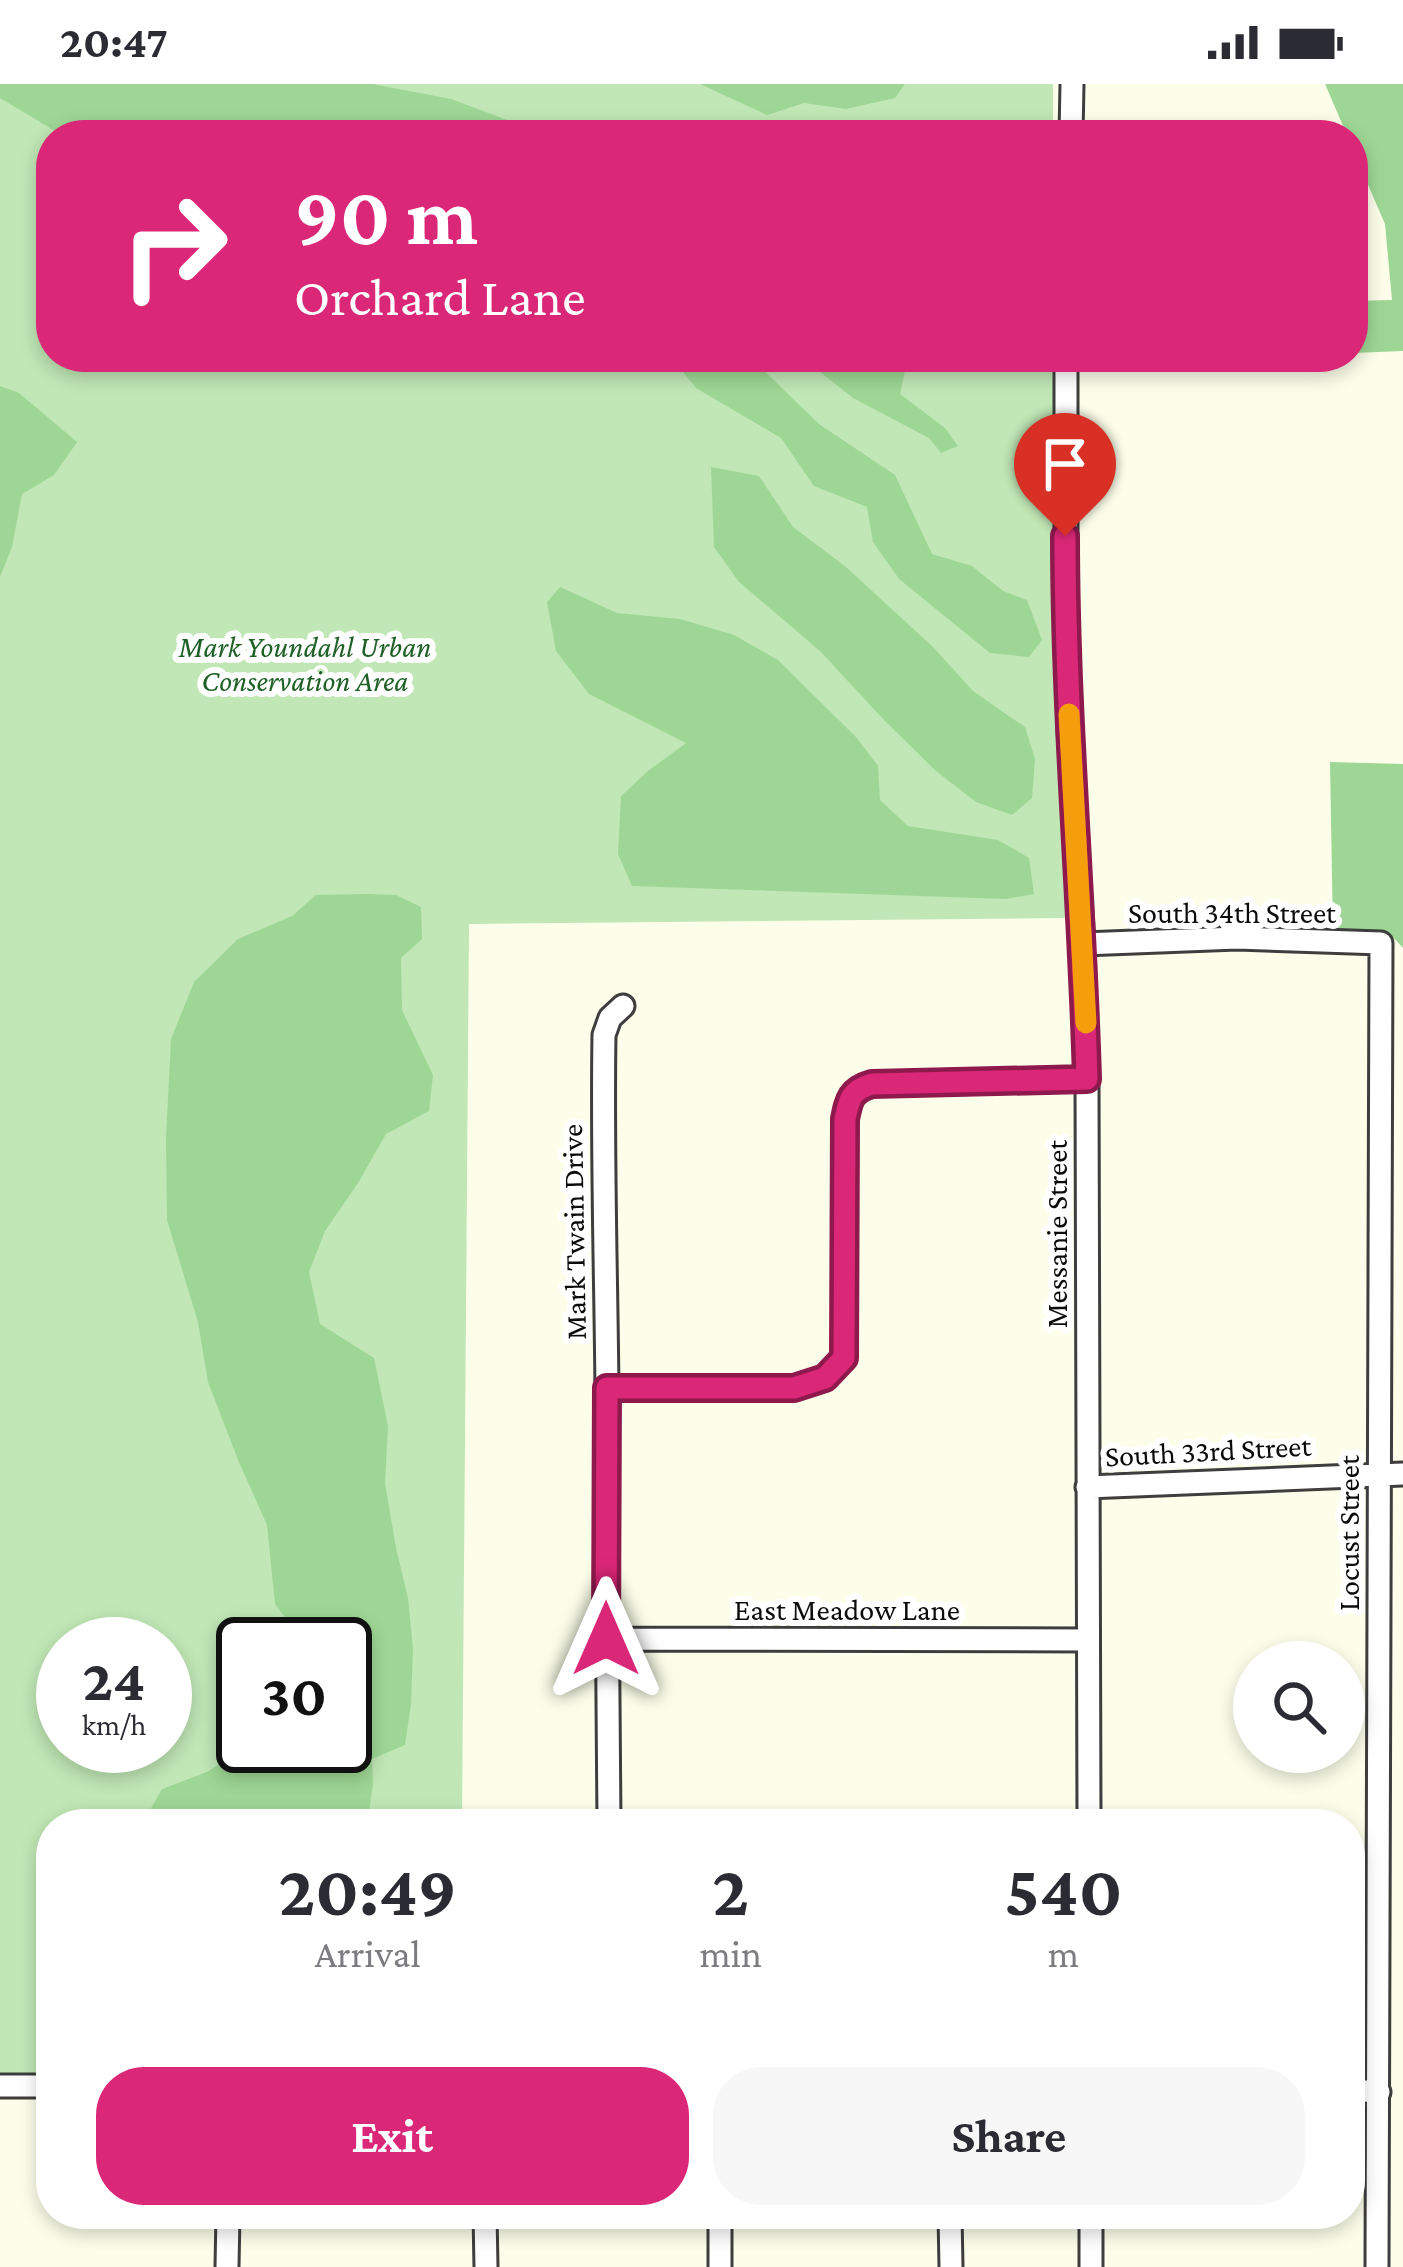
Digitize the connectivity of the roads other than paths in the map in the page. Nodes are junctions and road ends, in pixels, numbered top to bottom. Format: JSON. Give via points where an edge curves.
{"nodes":[{"id":1,"x":1072,"y":84,"type":"edge"},
{"id":2,"x":1071,"y":120,"type":"edge"},
{"id":3,"x":1066,"y":372,"type":"edge"},
{"id":4,"x":1381,"y":943,"type":"joint"},
{"id":5,"x":1083,"y":944,"type":"junction"},
{"id":6,"x":622,"y":1006,"type":"dead end"},
{"id":7,"x":1087,"y":1079,"type":"junction"},
{"id":8,"x":607,"y":1388,"type":"junction"},
{"id":9,"x":1403,"y":1474,"type":"edge"},
{"id":10,"x":1379,"y":1475,"type":"junction"},
{"id":11,"x":1087,"y":1487,"type":"junction"},
{"id":12,"x":606,"y":1639,"type":"junction"},
{"id":13,"x":1088,"y":1640,"type":"junction"},
{"id":14,"x":609,"y":1809,"type":"edge"},
{"id":15,"x":1089,"y":1809,"type":"edge"},
{"id":16,"x":0,"y":2086,"type":"edge"},
{"id":17,"x":36,"y":2086,"type":"edge"},
{"id":18,"x":1365,"y":2091,"type":"edge"},
{"id":19,"x":1378,"y":2092,"type":"junction"},
{"id":20,"x":228,"y":2229,"type":"edge"},
{"id":21,"x":485,"y":2229,"type":"edge"},
{"id":22,"x":720,"y":2229,"type":"edge"},
{"id":23,"x":950,"y":2229,"type":"edge"},
{"id":24,"x":1091,"y":2229,"type":"edge"},
{"id":25,"x":227,"y":2267,"type":"edge"},
{"id":26,"x":485,"y":2267,"type":"edge"},
{"id":27,"x":720,"y":2267,"type":"edge"},
{"id":28,"x":951,"y":2267,"type":"edge"},
{"id":29,"x":1091,"y":2267,"type":"edge"},
{"id":30,"x":1377,"y":2267,"type":"edge"}],
"edges":[{"from":1,"to":2,"type":"street"},
{"from":3,"to":5,"type":"street","name":"Messanie Street","via":[[1066,646]]},
{"from":4,"to":5,"type":"street","name":"South 34th Street"},
{"from":4,"to":10,"type":"street","name":"Locust Street"},
{"from":5,"to":7,"type":"street","name":"Messanie Street"},
{"from":6,"to":8,"type":"street","name":"Mark Twain Drive","via":[[604,1035]]},
{"from":7,"to":8,"type":"street","via":[[856,1088],[845,1119],[844,1358],[825,1378],[794,1388]]},
{"from":7,"to":11,"type":"street","name":"Messanie Street"},
{"from":8,"to":12,"type":"street","name":"Mark Twain Drive"},
{"from":9,"to":10,"type":"street","name":"South 33rd Street"},
{"from":10,"to":11,"type":"street","name":"South 33rd Street"},
{"from":10,"to":19,"type":"street","name":"Locust Street"},
{"from":11,"to":13,"type":"street","name":"Messanie Street"},
{"from":12,"to":13,"type":"street","name":"East Meadow Lane"},
{"from":12,"to":14,"type":"street","name":"Mark Twain Drive"},
{"from":13,"to":15,"type":"street","name":"Messanie Street"},
{"from":16,"to":17,"type":"street"},
{"from":18,"to":19,"type":"street"},
{"from":19,"to":30,"type":"street","name":"Locust Street"},
{"from":20,"to":25,"type":"street"},
{"from":21,"to":26,"type":"street"},
{"from":22,"to":27,"type":"street"},
{"from":23,"to":28,"type":"street"},
{"from":24,"to":29,"type":"street"}]}
